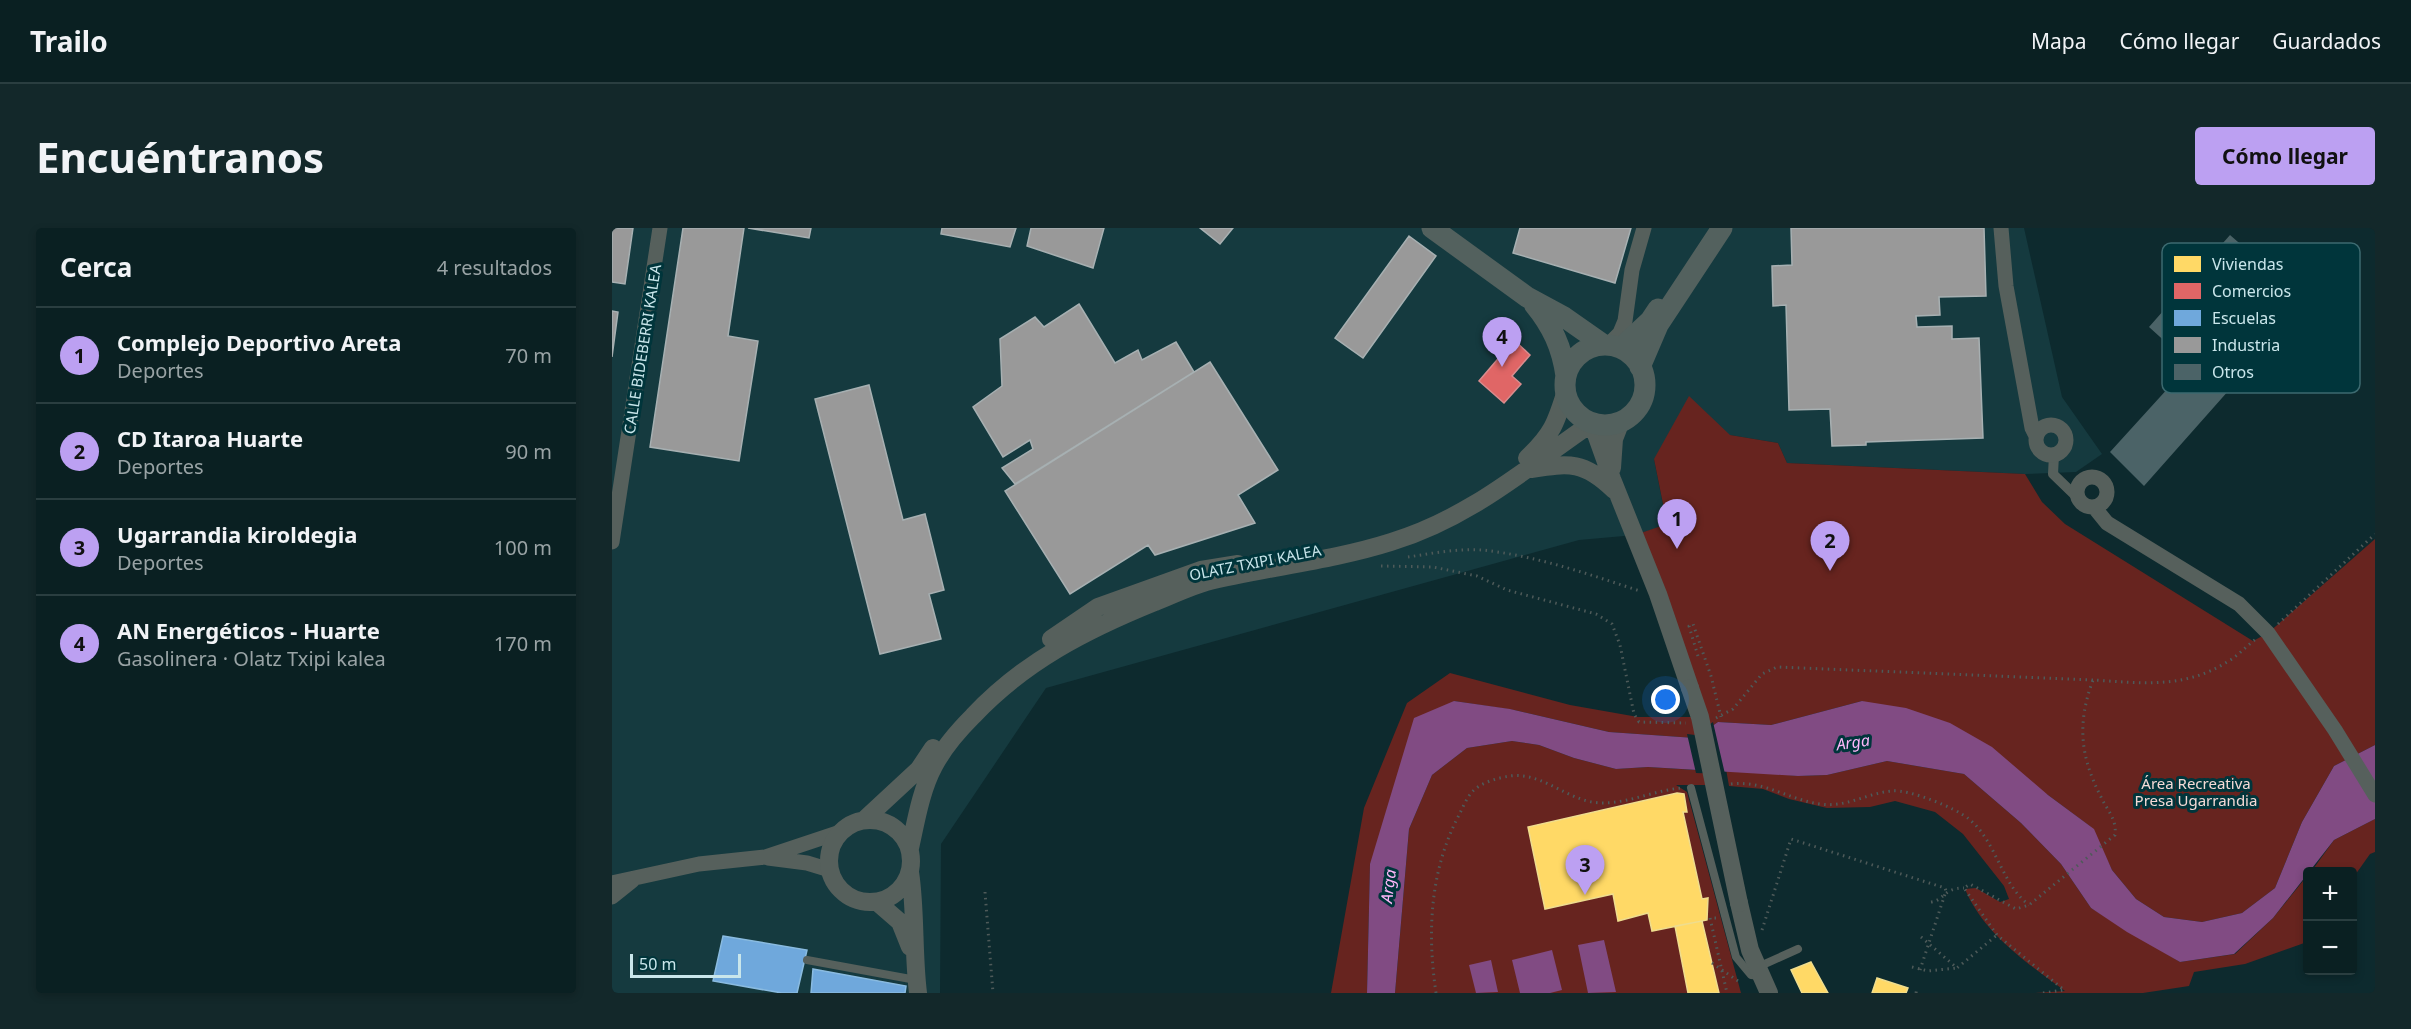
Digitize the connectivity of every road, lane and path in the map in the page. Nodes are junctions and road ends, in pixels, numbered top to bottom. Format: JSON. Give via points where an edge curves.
{"nodes":[{"id":1,"x":660,"y":228,"type":"edge"},
{"id":2,"x":1432,"y":228,"type":"edge"},
{"id":3,"x":1644,"y":228,"type":"edge"},
{"id":4,"x":1710,"y":228,"type":"edge"},
{"id":5,"x":1722,"y":228,"type":"edge"},
{"id":6,"x":2001,"y":228,"type":"edge"},
{"id":7,"x":1527,"y":297,"type":"junction"},
{"id":8,"x":1611,"y":346,"type":"junction"},
{"id":9,"x":1641,"y":367,"type":"junction"},
{"id":10,"x":1566,"y":384,"type":"junction"},
{"id":11,"x":1621,"y":421,"type":"junction"},
{"id":12,"x":1592,"y":423,"type":"junction"},
{"id":13,"x":2041,"y":431,"type":"junction"},
{"id":14,"x":2048,"y":454,"type":"junction"},
{"id":15,"x":1529,"y":469,"type":"junction"},
{"id":16,"x":1615,"y":486,"type":"junction"},
{"id":17,"x":2089,"y":505,"type":"joint"},
{"id":18,"x":2375,"y":534,"type":"edge"},
{"id":19,"x":612,"y":542,"type":"edge"},
{"id":20,"x":1408,"y":556,"type":"dead end"},
{"id":21,"x":1381,"y":566,"type":"dead end"},
{"id":22,"x":1644,"y":592,"type":"dead end"},
{"id":23,"x":2268,"y":633,"type":"junction"},
{"id":24,"x":1699,"y":659,"type":"dead end"},
{"id":25,"x":2093,"y":680,"type":"junction"},
{"id":26,"x":1721,"y":717,"type":"junction"},
{"id":27,"x":1710,"y":719,"type":"dead end"},
{"id":28,"x":1687,"y":723,"type":"dead end"},
{"id":29,"x":1725,"y":784,"type":"dead end"},
{"id":30,"x":1691,"y":788,"type":"joint"},
{"id":31,"x":2375,"y":795,"type":"edge"},
{"id":32,"x":864,"y":820,"type":"junction"},
{"id":33,"x":840,"y":832,"type":"junction"},
{"id":34,"x":910,"y":848,"type":"junction"},
{"id":35,"x":765,"y":857,"type":"junction"},
{"id":36,"x":830,"y":870,"type":"junction"},
{"id":37,"x":910,"y":872,"type":"junction"},
{"id":38,"x":635,"y":879,"type":"junction"},
{"id":39,"x":612,"y":883,"type":"edge"},
{"id":40,"x":1964,"y":888,"type":"junction"},
{"id":41,"x":1946,"y":891,"type":"junction"},
{"id":42,"x":985,"y":892,"type":"dead end"},
{"id":43,"x":612,"y":897,"type":"edge"},
{"id":44,"x":877,"y":902,"type":"junction"},
{"id":45,"x":1931,"y":903,"type":"dead end"},
{"id":46,"x":2029,"y":905,"type":"junction"},
{"id":47,"x":1723,"y":917,"type":"junction"},
{"id":48,"x":1997,"y":935,"type":"junction"},
{"id":49,"x":1760,"y":936,"type":"dead end"},
{"id":50,"x":1921,"y":937,"type":"dead end"},
{"id":51,"x":1929,"y":942,"type":"junction"},
{"id":52,"x":1798,"y":949,"type":"dead end"},
{"id":53,"x":807,"y":960,"type":"dead end"},
{"id":54,"x":914,"y":960,"type":"junction"},
{"id":55,"x":1712,"y":963,"type":"dead end"},
{"id":56,"x":1912,"y":967,"type":"dead end"},
{"id":57,"x":1956,"y":968,"type":"junction"},
{"id":58,"x":1920,"y":970,"type":"junction"},
{"id":59,"x":1763,"y":979,"type":"edge"},
{"id":60,"x":1738,"y":981,"type":"dead end"},
{"id":61,"x":917,"y":986,"type":"edge"},
{"id":62,"x":993,"y":993,"type":"edge"},
{"id":63,"x":1436,"y":993,"type":"edge"},
{"id":64,"x":1727,"y":993,"type":"edge"},
{"id":65,"x":2043,"y":993,"type":"edge"}],
"edges":[{"from":1,"to":19,"type":"street","name":"CALLE BIDEBERRI KALEA"},
{"from":2,"to":7,"type":"main road"},
{"from":3,"to":8,"type":"street","via":[[1632,270],[1625,321]]},
{"from":4,"to":8,"type":"main road","via":[[1650,321]]},
{"from":5,"to":9,"type":"main road","via":[[1658,325]]},
{"from":6,"to":13,"type":"street","via":[[2006,286],[2030,412]]},
{"from":7,"to":8,"type":"main road"},
{"from":7,"to":10,"type":"main road","via":[[1556,336]]},
{"from":8,"to":9,"type":"main road","via":[[1632,356]]},
{"from":8,"to":10,"type":"main road","via":[[1582,352],[1574,360]]},
{"from":9,"to":11,"type":"main road","via":[[1644,393],[1639,406]]},
{"from":10,"to":12,"type":"main road","via":[[1575,411]]},
{"from":10,"to":32,"type":"street","name":"OLATZ TXIPI KALEA","via":[[1556,424],[1542,444],[1492,486],[1438,515],[1383,536],[1202,570],[1098,607],[1001,675],[946,728],[919,769]]},
{"from":11,"to":12,"type":"main road"},
{"from":11,"to":16,"type":"street","via":[[1614,439]]},
{"from":12,"to":15,"type":"street","name":"OLATZ TXIPI KALEA"},
{"from":12,"to":16,"type":"street"},
{"from":13,"to":14,"type":"street","via":[[2036,445]]},
{"from":13,"to":14,"type":"street","via":[[2050,424],[2060,427],[2066,435],[2063,450]]},
{"from":14,"to":17,"type":"street","via":[[2053,474]]},
{"from":15,"to":16,"type":"street","via":[[1577,465]]},
{"from":15,"to":34,"type":"street","name":"OLATZ TXIPI KALEA","via":[[1476,505],[1391,543],[1203,583],[1103,623],[1055,648],[994,694],[957,733],[934,766]]},
{"from":16,"to":59,"type":"street","bridge":true,"via":[[1658,594],[1700,717],[1750,950]]},
{"from":17,"to":23,"type":"street","via":[[2108,523],[2239,604]]},
{"from":18,"to":23,"type":"path"},
{"from":20,"to":22,"type":"path","via":[[1491,551],[1579,570]]},
{"from":21,"to":28,"type":"path","via":[[1433,567],[1478,576],[1507,590],[1596,614],[1612,624],[1639,722]]},
{"from":23,"to":25,"type":"path","via":[[2209,673],[2184,681]]},
{"from":23,"to":31,"type":"street"},
{"from":24,"to":26,"type":"path","via":[[1689,626],[1693,624]]},
{"from":25,"to":26,"type":"path","via":[[1778,667],[1762,674],[1733,709]]},
{"from":25,"to":46,"type":"path","via":[[2081,728],[2095,786],[2116,824],[2115,835]]},
{"from":26,"to":27,"type":"path"},
{"from":29,"to":46,"type":"path","via":[[1761,786],[1830,805],[1893,790],[1929,799],[1968,819],[1992,849],[2015,892]]},
{"from":30,"to":47,"type":"lane"},
{"from":30,"to":63,"type":"path","via":[[1594,802],[1540,780],[1512,776],[1480,785],[1471,792],[1445,846],[1436,880],[1430,954]]},
{"from":32,"to":33,"type":"street"},
{"from":32,"to":34,"type":"street","via":[[887,823],[897,829]]},
{"from":33,"to":35,"type":"street"},
{"from":33,"to":36,"type":"street","via":[[830,849]]},
{"from":34,"to":37,"type":"street"},
{"from":35,"to":36,"type":"street"},
{"from":35,"to":38,"type":"street","via":[[699,864]]},
{"from":36,"to":44,"type":"street","via":[[834,882],[847,895]]},
{"from":37,"to":44,"type":"street","via":[[898,892]]},
{"from":37,"to":54,"type":"street","via":[[915,905]]},
{"from":38,"to":39,"type":"street"},
{"from":38,"to":43,"type":"street"},
{"from":40,"to":41,"type":"path"},
{"from":40,"to":46,"type":"path","via":[[1970,884],[2016,909]]},
{"from":40,"to":48,"type":"path"},
{"from":41,"to":45,"type":"path"},
{"from":41,"to":49,"type":"path","via":[[1791,840]]},
{"from":41,"to":51,"type":"path"},
{"from":42,"to":62,"type":"path"},
{"from":44,"to":54,"type":"street","via":[[900,922]]},
{"from":47,"to":59,"type":"lane","via":[[1736,957],[1751,975]]},
{"from":47,"to":64,"type":"path","via":[[1710,918]]},
{"from":48,"to":57,"type":"path"},
{"from":48,"to":65,"type":"path","via":[[2064,990]]},
{"from":50,"to":51,"type":"path"},
{"from":51,"to":57,"type":"path"},
{"from":51,"to":58,"type":"path"},
{"from":52,"to":59,"type":"lane"},
{"from":53,"to":61,"type":"lane"},
{"from":54,"to":61,"type":"street"},
{"from":55,"to":60,"type":"path","bridge":true},
{"from":56,"to":58,"type":"path"},
{"from":57,"to":58,"type":"path"}]}
